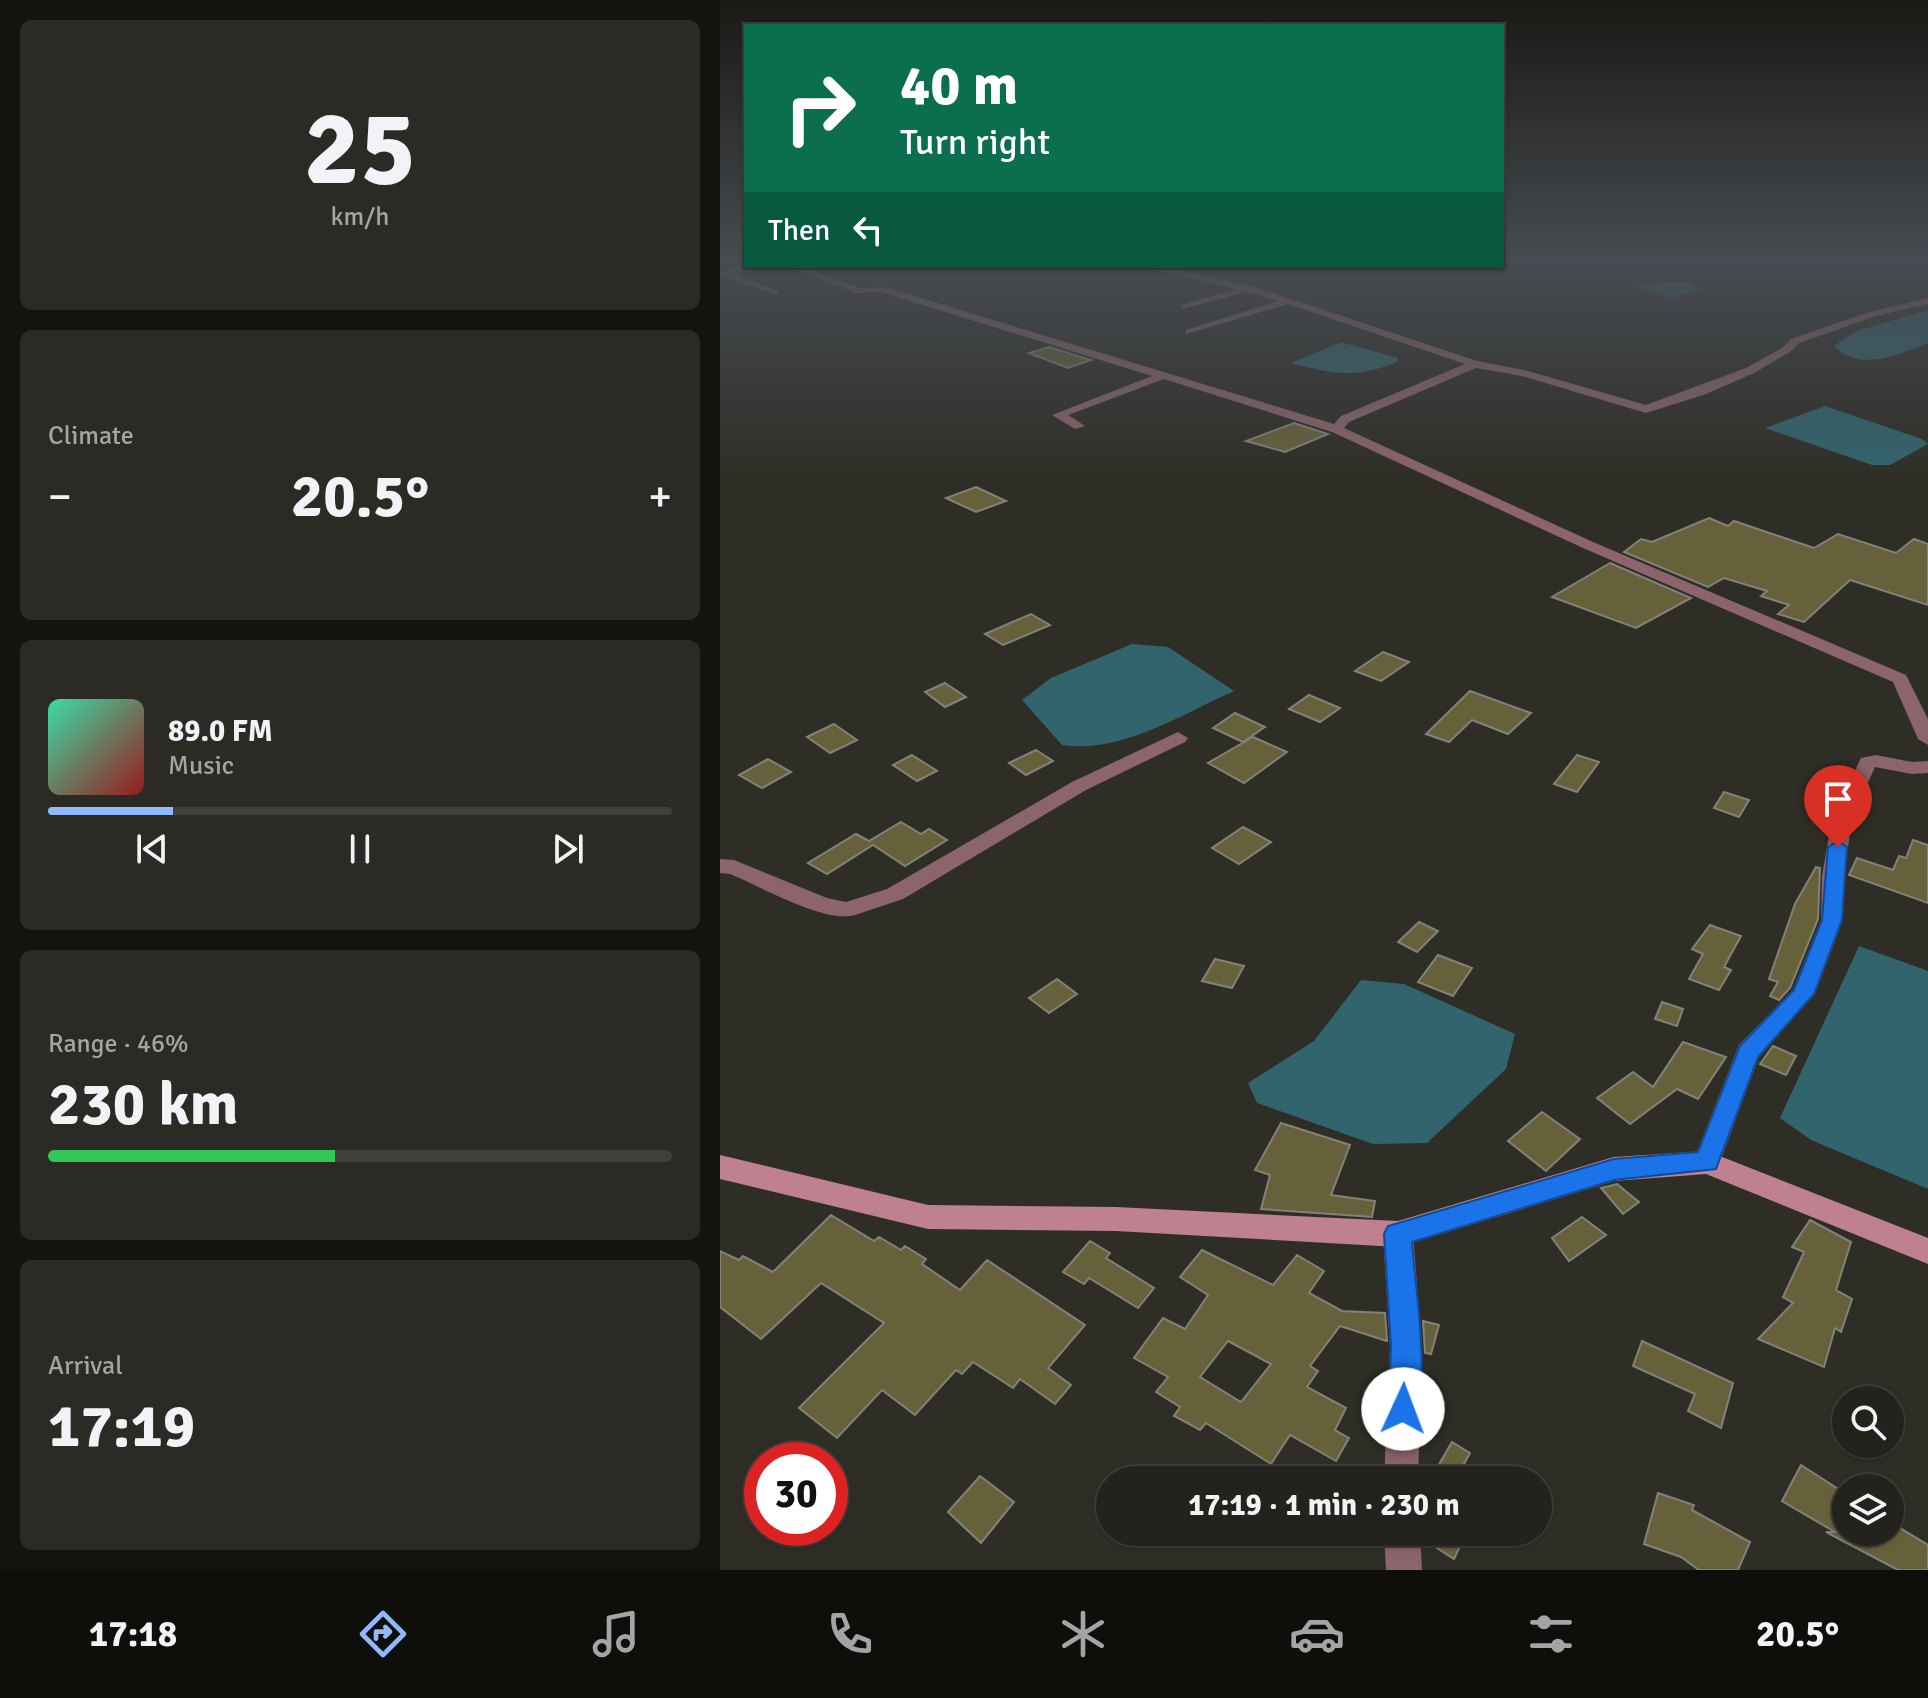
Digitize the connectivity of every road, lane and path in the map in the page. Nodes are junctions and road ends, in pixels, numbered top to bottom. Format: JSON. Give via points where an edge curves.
{"nodes":[{"id":1,"x":1034,"y":335,"type":"edge"},
{"id":2,"x":1392,"y":335,"type":"edge"},
{"id":3,"x":1812,"y":335,"type":"edge"},
{"id":4,"x":1475,"y":364,"type":"junction"},
{"id":5,"x":1165,"y":375,"type":"junction"},
{"id":6,"x":1079,"y":426,"type":"dead end"},
{"id":7,"x":1336,"y":429,"type":"junction"},
{"id":8,"x":1178,"y":738,"type":"dead end"},
{"id":9,"x":1928,"y":739,"type":"edge"},
{"id":10,"x":1928,"y":767,"type":"edge"},
{"id":11,"x":720,"y":866,"type":"edge"},
{"id":12,"x":1707,"y":1162,"type":"junction"},
{"id":13,"x":720,"y":1167,"type":"edge"},
{"id":14,"x":1398,"y":1234,"type":"junction"},
{"id":15,"x":1928,"y":1251,"type":"edge"},
{"id":16,"x":1402,"y":1466,"type":"edge"},
{"id":17,"x":1403,"y":1546,"type":"edge"},
{"id":18,"x":1404,"y":1570,"type":"edge"}],
"edges":[{"from":1,"to":5,"type":"street"},
{"from":2,"to":4,"type":"street"},
{"from":3,"to":4,"type":"street","via":[[1764,363],[1646,409]]},
{"from":4,"to":7,"type":"street","via":[[1345,419]]},
{"from":5,"to":6,"type":"street","via":[[1058,415]]},
{"from":5,"to":7,"type":"street"},
{"from":7,"to":9,"type":"street","via":[[1646,571],[1900,679]]},
{"from":8,"to":11,"type":"street","via":[[1079,786],[895,894],[847,910]]},
{"from":10,"to":12,"type":"street","via":[[1913,771],[1879,760],[1868,762],[1842,819],[1832,920],[1803,994],[1748,1052]]},
{"from":12,"to":14,"type":"street","via":[[1614,1169]]},
{"from":12,"to":15,"type":"street"},
{"from":13,"to":14,"type":"street","via":[[928,1217],[1116,1219]]},
{"from":14,"to":16,"type":"street","via":[[1406,1347]]},
{"from":17,"to":18,"type":"street"}]}
